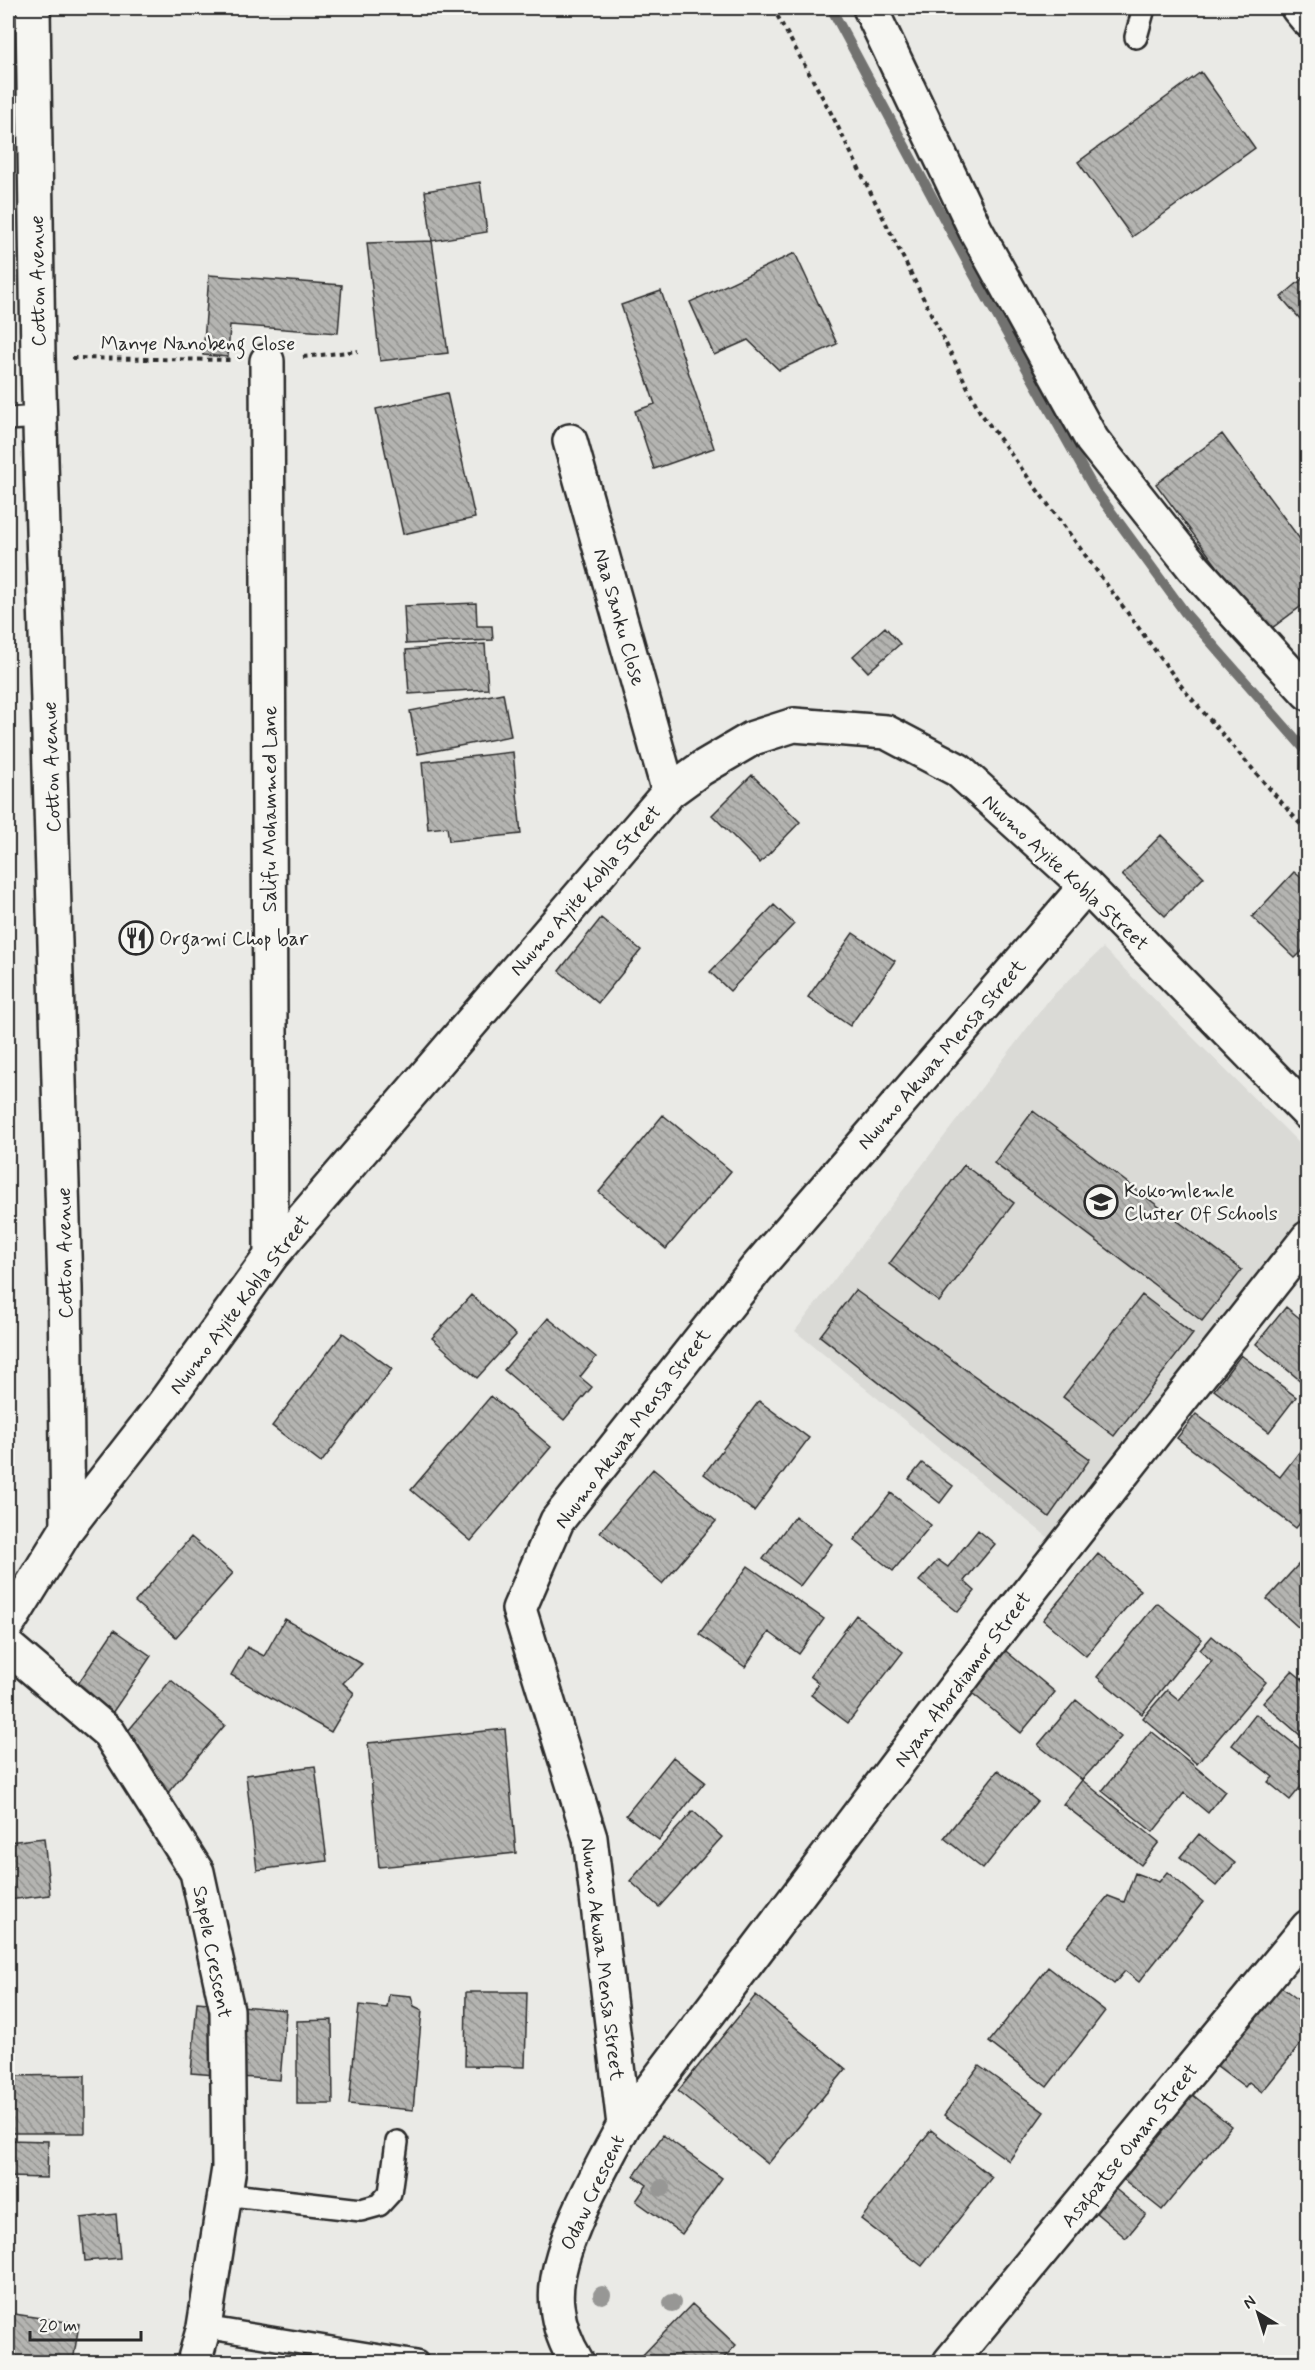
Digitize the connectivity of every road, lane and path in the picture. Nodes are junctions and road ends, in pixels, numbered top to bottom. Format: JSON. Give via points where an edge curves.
{"nodes":[{"id":1,"x":33,"y":8,"type":"edge"},
{"id":2,"x":773,"y":8,"type":"edge"},
{"id":3,"x":870,"y":8,"type":"edge"},
{"id":4,"x":1144,"y":8,"type":"edge"},
{"id":5,"x":1298,"y":8,"type":"edge"},
{"id":6,"x":1308,"y":20,"type":"edge"},
{"id":7,"x":1136,"y":37,"type":"dead end"},
{"id":8,"x":358,"y":351,"type":"dead end"},
{"id":9,"x":38,"y":357,"type":"junction"},
{"id":10,"x":267,"y":361,"type":"junction"},
{"id":11,"x":41,"y":417,"type":"junction"},
{"id":12,"x":8,"y":419,"type":"edge"},
{"id":13,"x":570,"y":441,"type":"dead end"},
{"id":14,"x":1308,"y":693,"type":"edge"},
{"id":15,"x":669,"y":792,"type":"junction"},
{"id":16,"x":1308,"y":833,"type":"edge"},
{"id":17,"x":1086,"y":886,"type":"junction"},
{"id":18,"x":1308,"y":1113,"type":"edge"},
{"id":19,"x":1308,"y":1238,"type":"edge"},
{"id":20,"x":271,"y":1256,"type":"junction"},
{"id":21,"x":68,"y":1527,"type":"junction"},
{"id":22,"x":8,"y":1624,"type":"edge"},
{"id":23,"x":8,"y":1647,"type":"edge"},
{"id":24,"x":1308,"y":1927,"type":"edge"},
{"id":25,"x":624,"y":2125,"type":"junction"},
{"id":26,"x":397,"y":2142,"type":"dead end"},
{"id":27,"x":225,"y":2194,"type":"junction"},
{"id":28,"x":204,"y":2327,"type":"junction"},
{"id":29,"x":194,"y":2362,"type":"edge"},
{"id":30,"x":417,"y":2362,"type":"edge"},
{"id":31,"x":577,"y":2362,"type":"edge"},
{"id":32,"x":950,"y":2362,"type":"edge"}],
"edges":[{"from":1,"to":9,"type":"street","name":"Cotton Avenue"},
{"from":2,"to":16,"type":"path","via":[[830,111],[980,412],[1185,691]]},
{"from":3,"to":14,"type":"street","via":[[975,230],[1092,440],[1193,567]]},
{"from":4,"to":7,"type":"lane"},
{"from":5,"to":6,"type":"street"},
{"from":8,"to":10,"type":"path","name":"Manye Nanobeng Close"},
{"from":9,"to":10,"type":"path","name":"Manye Nanobeng Close"},
{"from":9,"to":11,"type":"street","name":"Cotton Avenue"},
{"from":10,"to":20,"type":"street","name":"Salifu Mohammed Lane"},
{"from":11,"to":12,"type":"lane"},
{"from":11,"to":21,"type":"street","name":"Cotton Avenue"},
{"from":13,"to":15,"type":"street","name":"Naa Sanku Close"},
{"from":15,"to":17,"type":"street","name":"Nuumo Ayite Kobla Street","via":[[753,738],[794,725],[886,732],[958,770]]},
{"from":15,"to":20,"type":"street","name":"Nuumo Ayite Kobla Street"},
{"from":17,"to":18,"type":"street","name":"Nuumo Ayite Kobla Street"},
{"from":17,"to":25,"type":"street","name":"Nuumo Akwaa Mensa Street","via":[[756,1269],[557,1521],[519,1609],[590,1838]]},
{"from":19,"to":25,"type":"street","name":"Nyan Abordiamor Street","via":[[988,1644]]},
{"from":20,"to":21,"type":"street","name":"Nuumo Ayite Kobla Street","via":[[164,1405]]},
{"from":21,"to":22,"type":"street","name":"Nuumo Ayite Kobla Street"},
{"from":23,"to":27,"type":"street","name":"Sapele Crescent","via":[[109,1733],[197,1872],[227,2010],[229,2168]]},
{"from":24,"to":32,"type":"street","name":"Asafoatse Oman Street"},
{"from":25,"to":31,"type":"street","name":"Odaw Crescent","via":[[592,2186],[560,2262],[556,2305],[567,2346]]},
{"from":26,"to":27,"type":"lane","via":[[390,2193],[379,2205],[361,2210]]},
{"from":27,"to":28,"type":"street","name":"Sapele Crescent"},
{"from":28,"to":29,"type":"street","name":"Sapele Crescent"},
{"from":28,"to":30,"type":"lane"}]}
